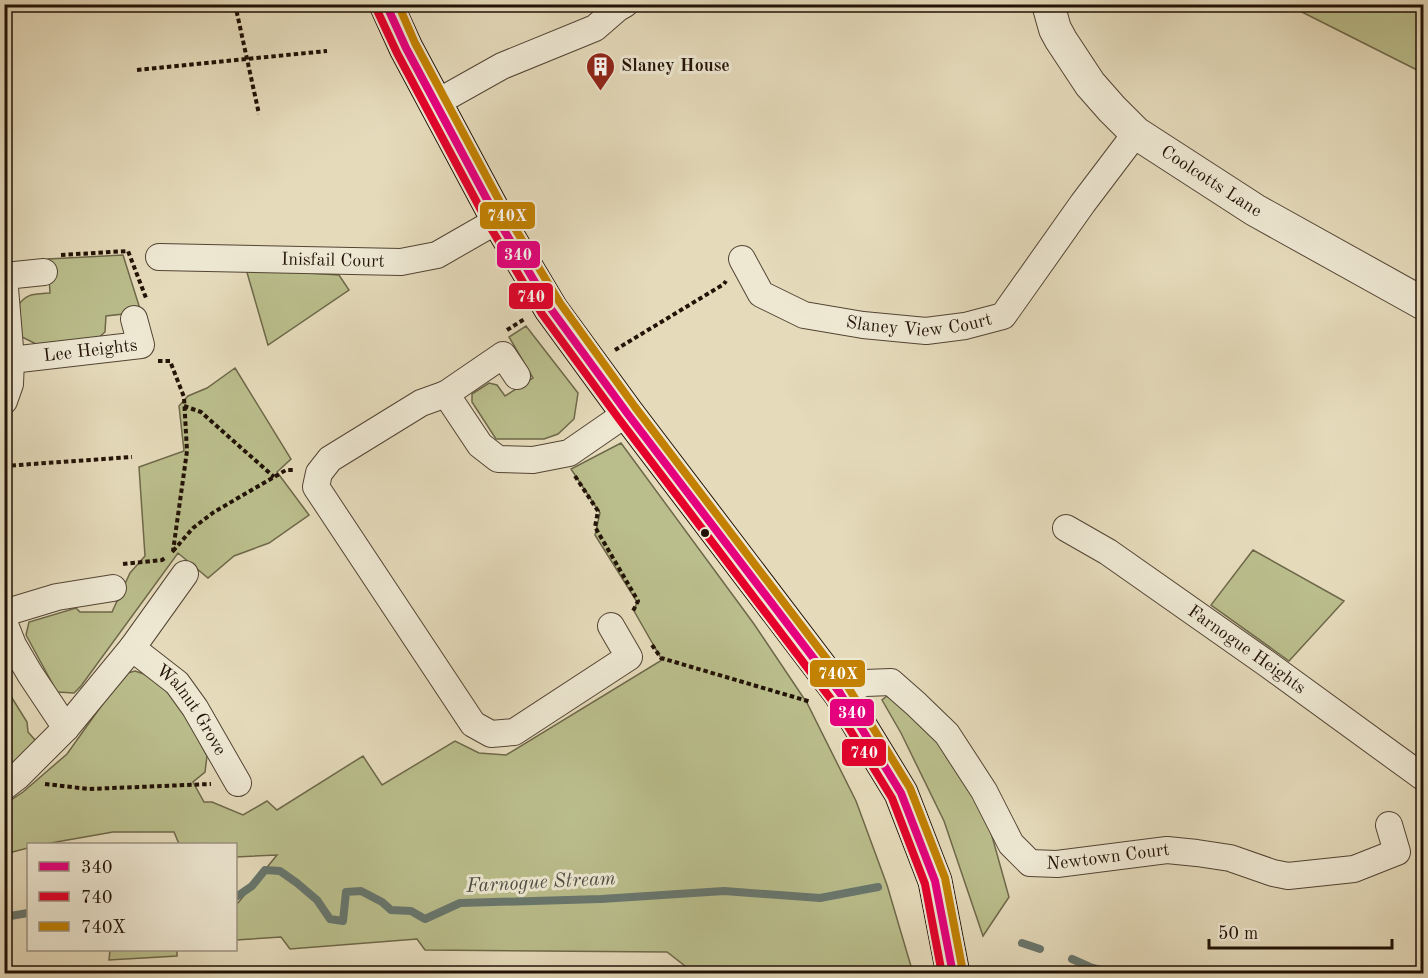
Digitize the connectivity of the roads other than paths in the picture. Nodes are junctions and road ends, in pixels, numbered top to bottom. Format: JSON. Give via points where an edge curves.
{"nodes":[{"id":1,"x":386,"y":4,"type":"edge"},
{"id":2,"x":625,"y":4,"type":"edge"},
{"id":3,"x":1048,"y":4,"type":"edge"},
{"id":4,"x":436,"y":103,"type":"junction"},
{"id":5,"x":1136,"y":133,"type":"junction"},
{"id":6,"x":498,"y":220,"type":"junction"},
{"id":7,"x":159,"y":257,"type":"dead end"},
{"id":8,"x":742,"y":259,"type":"road end"},
{"id":9,"x":44,"y":272,"type":"road end"},
{"id":10,"x":5,"y":276,"type":"edge"},
{"id":11,"x":1424,"y":304,"type":"edge"},
{"id":12,"x":141,"y":312,"type":"road end"},
{"id":13,"x":11,"y":360,"type":"junction"},
{"id":14,"x":517,"y":376,"type":"dead end"},
{"id":15,"x":446,"y":394,"type":"junction"},
{"id":16,"x":4,"y":401,"type":"edge"},
{"id":17,"x":627,"y":413,"type":"junction"},
{"id":18,"x":1065,"y":528,"type":"dead end"},
{"id":19,"x":185,"y":574,"type":"dead end"},
{"id":20,"x":113,"y":588,"type":"road end"},
{"id":21,"x":4,"y":613,"type":"edge"},
{"id":22,"x":4,"y":622,"type":"edge"},
{"id":23,"x":611,"y":626,"type":"dead end"},
{"id":24,"x":132,"y":648,"type":"junction"},
{"id":25,"x":840,"y":693,"type":"junction"},
{"id":26,"x":66,"y":728,"type":"junction"},
{"id":27,"x":1424,"y":778,"type":"edge"},
{"id":28,"x":238,"y":783,"type":"road end"},
{"id":29,"x":4,"y":787,"type":"edge"},
{"id":30,"x":1389,"y":825,"type":"dead end"},
{"id":31,"x":953,"y":974,"type":"edge"}],
"edges":[{"from":1,"to":4,"type":"main road"},
{"from":2,"to":4,"type":"street","via":[[595,28],[502,66]]},
{"from":3,"to":5,"type":"street","name":"Coolcotts Lane","via":[[1055,29],[1090,84]]},
{"from":4,"to":6,"type":"main road"},
{"from":5,"to":8,"type":"street","name":"Slaney View Court","via":[[1003,316],[926,331],[863,326],[804,315],[761,294]]},
{"from":5,"to":11,"type":"street","name":"Coolcotts Lane","via":[[1255,210]]},
{"from":6,"to":7,"type":"street","name":"Inisfail Court","via":[[437,255],[401,262]]},
{"from":6,"to":17,"type":"main road","via":[[551,309]]},
{"from":9,"to":10,"type":"street"},
{"from":10,"to":13,"type":"street"},
{"from":12,"to":13,"type":"street","name":"Lee Heights","via":[[141,345]]},
{"from":13,"to":16,"type":"street","via":[[10,384]]},
{"from":14,"to":15,"type":"street","via":[[503,355]]},
{"from":15,"to":17,"type":"street","via":[[480,444],[498,459],[532,460],[569,453]]},
{"from":15,"to":23,"type":"street","via":[[421,403],[330,459],[319,472],[316,487],[473,724],[490,734],[513,732],[629,657]]},
{"from":17,"to":25,"type":"main road"},
{"from":18,"to":27,"type":"street","name":"Farnogue Heights","via":[[1108,552]]},
{"from":19,"to":24,"type":"street"},
{"from":20,"to":21,"type":"street","via":[[57,597]]},
{"from":22,"to":26,"type":"street","via":[[13,645]]},
{"from":24,"to":26,"type":"street"},
{"from":24,"to":28,"type":"street","name":"Walnut Grove","via":[[177,683]]},
{"from":25,"to":30,"type":"street","name":"Newtown Court","via":[[865,683],[891,682],[916,704],[947,734],[984,791],[1011,844],[1030,863],[1056,864],[1167,850],[1230,858],[1288,876],[1354,869],[1397,852]]},
{"from":25,"to":31,"type":"main road","via":[[901,793],[935,881]]},
{"from":26,"to":29,"type":"street"}]}
